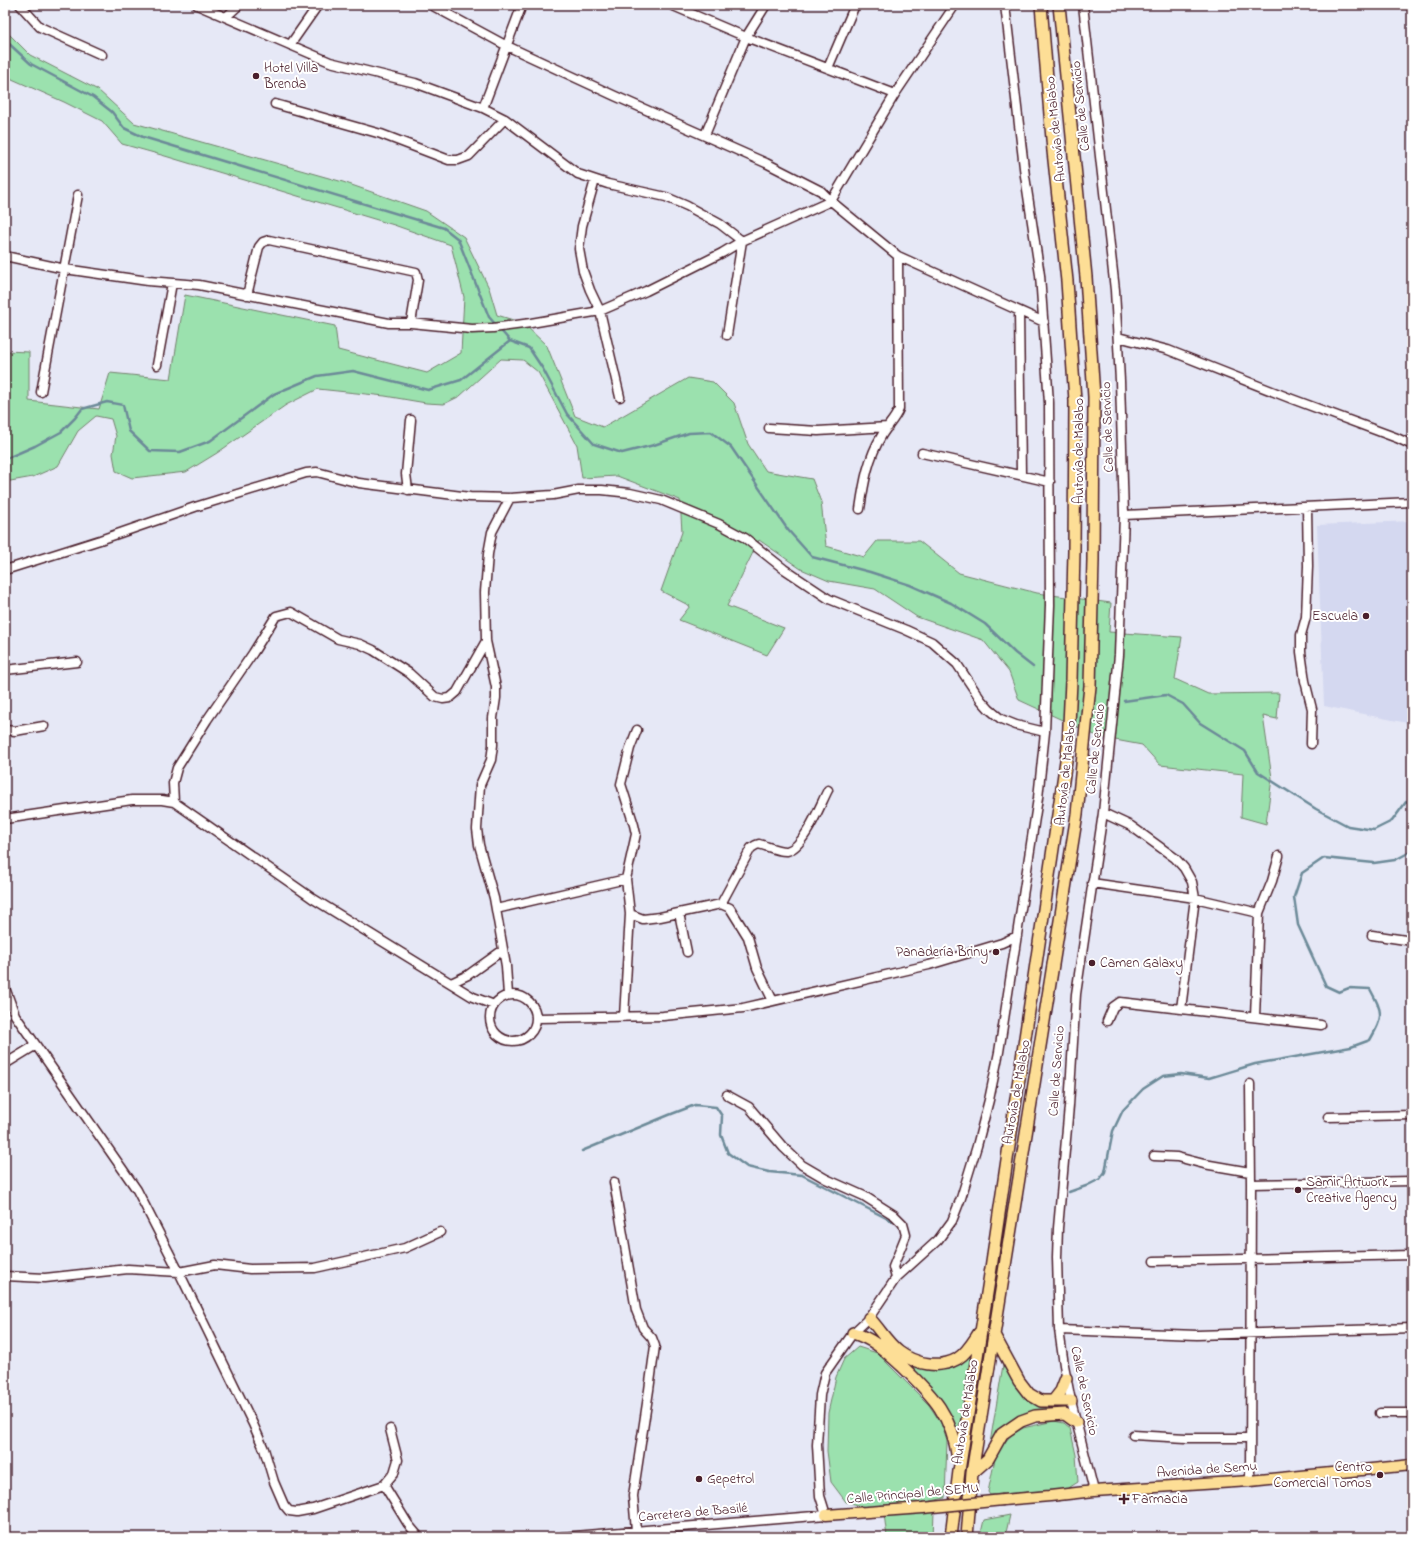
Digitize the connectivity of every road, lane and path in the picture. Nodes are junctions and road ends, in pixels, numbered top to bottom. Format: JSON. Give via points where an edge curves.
{"nodes":[{"id":1,"x":20,"y":5,"type":"edge"},
{"id":2,"x":198,"y":5,"type":"edge"},
{"id":3,"x":238,"y":5,"type":"edge"},
{"id":4,"x":318,"y":5,"type":"edge"},
{"id":5,"x":431,"y":5,"type":"edge"},
{"id":6,"x":522,"y":5,"type":"edge"},
{"id":7,"x":671,"y":5,"type":"edge"},
{"id":8,"x":766,"y":5,"type":"edge"},
{"id":9,"x":856,"y":5,"type":"edge"},
{"id":10,"x":955,"y":5,"type":"edge"},
{"id":11,"x":1006,"y":5,"type":"edge"},
{"id":12,"x":1041,"y":5,"type":"edge"},
{"id":13,"x":1059,"y":5,"type":"edge"},
{"id":14,"x":1083,"y":5,"type":"edge"},
{"id":15,"x":226,"y":17,"type":"junction"},
{"id":16,"x":746,"y":37,"type":"junction"},
{"id":17,"x":290,"y":45,"type":"junction"},
{"id":18,"x":507,"y":46,"type":"junction"},
{"id":19,"x":102,"y":55,"type":"dead end"},
{"id":20,"x":828,"y":68,"type":"junction"},
{"id":21,"x":895,"y":94,"type":"junction"},
{"id":22,"x":275,"y":104,"type":"dead end"},
{"id":23,"x":483,"y":108,"type":"junction"},
{"id":24,"x":504,"y":119,"type":"junction"},
{"id":25,"x":705,"y":135,"type":"junction"},
{"id":26,"x":596,"y":180,"type":"junction"},
{"id":27,"x":78,"y":194,"type":"dead end"},
{"id":28,"x":831,"y":201,"type":"junction"},
{"id":29,"x":742,"y":241,"type":"junction"},
{"id":30,"x":5,"y":256,"type":"edge"},
{"id":31,"x":898,"y":256,"type":"junction"},
{"id":32,"x":65,"y":269,"type":"junction"},
{"id":33,"x":172,"y":283,"type":"junction"},
{"id":34,"x":247,"y":295,"type":"junction"},
{"id":35,"x":600,"y":311,"type":"junction"},
{"id":36,"x":1019,"y":311,"type":"junction"},
{"id":37,"x":1044,"y":322,"type":"junction"},
{"id":38,"x":411,"y":323,"type":"junction"},
{"id":39,"x":727,"y":335,"type":"dead end"},
{"id":40,"x":1118,"y":337,"type":"junction"},
{"id":41,"x":157,"y":365,"type":"dead end"},
{"id":42,"x":42,"y":392,"type":"dead end"},
{"id":43,"x":620,"y":397,"type":"dead end"},
{"id":44,"x":410,"y":420,"type":"dead end"},
{"id":45,"x":888,"y":427,"type":"junction"},
{"id":46,"x":769,"y":428,"type":"dead end"},
{"id":47,"x":1412,"y":445,"type":"edge"},
{"id":48,"x":922,"y":453,"type":"dead end"},
{"id":49,"x":1021,"y":476,"type":"junction"},
{"id":50,"x":1050,"y":482,"type":"junction"},
{"id":51,"x":408,"y":490,"type":"junction"},
{"id":52,"x":510,"y":498,"type":"junction"},
{"id":53,"x":1412,"y":502,"type":"edge"},
{"id":54,"x":1307,"y":507,"type":"junction"},
{"id":55,"x":860,"y":509,"type":"dead end"},
{"id":56,"x":1124,"y":515,"type":"junction"},
{"id":57,"x":5,"y":570,"type":"edge"},
{"id":58,"x":486,"y":641,"type":"junction"},
{"id":59,"x":77,"y":662,"type":"dead end"},
{"id":60,"x":5,"y":670,"type":"edge"},
{"id":61,"x":44,"y":726,"type":"dead end"},
{"id":62,"x":5,"y":730,"type":"edge"},
{"id":63,"x":637,"y":730,"type":"dead end"},
{"id":64,"x":1045,"y":732,"type":"junction"},
{"id":65,"x":1311,"y":744,"type":"dead end"},
{"id":66,"x":828,"y":790,"type":"dead end"},
{"id":67,"x":174,"y":802,"type":"junction"},
{"id":68,"x":1103,"y":813,"type":"junction"},
{"id":69,"x":5,"y":819,"type":"edge"},
{"id":70,"x":1279,"y":856,"type":"dead end"},
{"id":71,"x":626,"y":879,"type":"junction"},
{"id":72,"x":1092,"y":883,"type":"junction"},
{"id":73,"x":1195,"y":898,"type":"junction"},
{"id":74,"x":721,"y":904,"type":"junction"},
{"id":75,"x":496,"y":909,"type":"junction"},
{"id":76,"x":679,"y":913,"type":"junction"},
{"id":77,"x":1259,"y":913,"type":"junction"},
{"id":78,"x":630,"y":914,"type":"junction"},
{"id":79,"x":1372,"y":935,"type":"dead end"},
{"id":80,"x":1017,"y":936,"type":"junction"},
{"id":81,"x":1412,"y":941,"type":"edge"},
{"id":82,"x":1002,"y":943,"type":"junction"},
{"id":83,"x":1016,"y":947,"type":"junction"},
{"id":84,"x":503,"y":950,"type":"junction"},
{"id":85,"x":687,"y":952,"type":"dead end"},
{"id":86,"x":451,"y":983,"type":"junction"},
{"id":87,"x":5,"y":988,"type":"edge"},
{"id":88,"x":508,"y":995,"type":"junction"},
{"id":89,"x":773,"y":1001,"type":"junction"},
{"id":90,"x":494,"y":1005,"type":"junction"},
{"id":91,"x":1181,"y":1009,"type":"junction"},
{"id":92,"x":624,"y":1017,"type":"junction"},
{"id":93,"x":1255,"y":1017,"type":"junction"},
{"id":94,"x":537,"y":1018,"type":"junction"},
{"id":95,"x":1107,"y":1021,"type":"dead end"},
{"id":96,"x":1321,"y":1025,"type":"dead end"},
{"id":97,"x":36,"y":1044,"type":"junction"},
{"id":98,"x":5,"y":1064,"type":"edge"},
{"id":99,"x":1250,"y":1084,"type":"dead end"},
{"id":100,"x":727,"y":1095,"type":"dead end"},
{"id":101,"x":1412,"y":1115,"type":"edge"},
{"id":102,"x":1328,"y":1117,"type":"dead end"},
{"id":103,"x":1154,"y":1156,"type":"dead end"},
{"id":104,"x":1250,"y":1172,"type":"junction"},
{"id":105,"x":614,"y":1182,"type":"dead end"},
{"id":106,"x":1412,"y":1182,"type":"edge"},
{"id":107,"x":1251,"y":1184,"type":"junction"},
{"id":108,"x":440,"y":1232,"type":"dead end"},
{"id":109,"x":1412,"y":1255,"type":"edge"},
{"id":110,"x":1250,"y":1258,"type":"junction"},
{"id":111,"x":1154,"y":1261,"type":"dead end"},
{"id":112,"x":179,"y":1272,"type":"junction"},
{"id":113,"x":5,"y":1276,"type":"edge"},
{"id":114,"x":896,"y":1278,"type":"junction"},
{"id":115,"x":869,"y":1318,"type":"junction"},
{"id":116,"x":1412,"y":1328,"type":"edge"},
{"id":117,"x":982,"y":1329,"type":"junction"},
{"id":118,"x":1059,"y":1330,"type":"junction"},
{"id":119,"x":993,"y":1333,"type":"junction"},
{"id":120,"x":853,"y":1334,"type":"junction"},
{"id":121,"x":1250,"y":1334,"type":"junction"},
{"id":122,"x":1066,"y":1378,"type":"junction"},
{"id":123,"x":1054,"y":1400,"type":"junction"},
{"id":124,"x":1071,"y":1401,"type":"junction"},
{"id":125,"x":1380,"y":1413,"type":"dead end"},
{"id":126,"x":1412,"y":1413,"type":"edge"},
{"id":127,"x":1076,"y":1422,"type":"junction"},
{"id":128,"x":390,"y":1429,"type":"dead end"},
{"id":129,"x":1133,"y":1435,"type":"dead end"},
{"id":130,"x":1249,"y":1438,"type":"junction"},
{"id":131,"x":1412,"y":1466,"type":"edge"},
{"id":132,"x":959,"y":1472,"type":"junction"},
{"id":133,"x":972,"y":1472,"type":"junction"},
{"id":134,"x":1250,"y":1481,"type":"junction"},
{"id":135,"x":384,"y":1485,"type":"junction"},
{"id":136,"x":1094,"y":1491,"type":"junction"},
{"id":137,"x":1003,"y":1500,"type":"joint"},
{"id":138,"x":826,"y":1515,"type":"junction"},
{"id":139,"x":636,"y":1531,"type":"junction"},
{"id":140,"x":614,"y":1535,"type":"edge"},
{"id":141,"x":419,"y":1537,"type":"edge"},
{"id":142,"x":562,"y":1537,"type":"edge"},
{"id":143,"x":952,"y":1537,"type":"edge"},
{"id":144,"x":967,"y":1537,"type":"edge"}],
"edges":[{"from":1,"to":19,"type":"street","via":[[40,27]]},
{"from":2,"to":15,"type":"street"},
{"from":3,"to":15,"type":"street"},
{"from":4,"to":17,"type":"street"},
{"from":5,"to":18,"type":"street"},
{"from":6,"to":18,"type":"street"},
{"from":7,"to":16,"type":"street"},
{"from":8,"to":16,"type":"street"},
{"from":9,"to":20,"type":"street"},
{"from":10,"to":21,"type":"street"},
{"from":11,"to":37,"type":"street"},
{"from":12,"to":117,"type":"highway","name":"Autovía de Malabo","via":[[1067,281],[1075,401],[1071,681],[1068,747]]},
{"from":13,"to":119,"type":"highway","name":"Autovía de Malabo","via":[[1086,277],[1094,398],[1094,560],[1090,686],[1077,814]]},
{"from":14,"to":40,"type":"street","name":"Calle de Servicio"},
{"from":15,"to":17,"type":"street"},
{"from":16,"to":20,"type":"street"},
{"from":16,"to":25,"type":"street"},
{"from":17,"to":23,"type":"street","via":[[330,62],[415,83]]},
{"from":18,"to":23,"type":"street"},
{"from":18,"to":25,"type":"street"},
{"from":20,"to":21,"type":"street"},
{"from":21,"to":28,"type":"street"},
{"from":22,"to":24,"type":"street","via":[[381,134],[448,160],[469,156]]},
{"from":23,"to":24,"type":"street"},
{"from":24,"to":26,"type":"street","via":[[578,174]]},
{"from":25,"to":28,"type":"street","via":[[821,191]]},
{"from":26,"to":29,"type":"street","via":[[666,197],[720,224]]},
{"from":26,"to":35,"type":"street","via":[[582,226],[579,249],[583,270]]},
{"from":27,"to":32,"type":"street"},
{"from":28,"to":29,"type":"street"},
{"from":28,"to":31,"type":"street"},
{"from":29,"to":35,"type":"street","via":[[646,291]]},
{"from":29,"to":39,"type":"street"},
{"from":30,"to":32,"type":"street"},
{"from":31,"to":36,"type":"street"},
{"from":31,"to":45,"type":"street","via":[[899,409]]},
{"from":32,"to":33,"type":"street"},
{"from":32,"to":42,"type":"street"},
{"from":33,"to":34,"type":"street","via":[[199,285]]},
{"from":33,"to":41,"type":"street"},
{"from":34,"to":38,"type":"street","via":[[368,320]]},
{"from":34,"to":38,"type":"street","via":[[259,247],[268,240],[416,272],[418,280]]},
{"from":35,"to":38,"type":"street","via":[[493,328],[472,329]]},
{"from":35,"to":43,"type":"street"},
{"from":36,"to":37,"type":"street"},
{"from":36,"to":49,"type":"street"},
{"from":37,"to":50,"type":"street"},
{"from":40,"to":47,"type":"street","via":[[1168,350]]},
{"from":40,"to":56,"type":"street","name":"Calle de Servicio"},
{"from":44,"to":51,"type":"street","via":[[406,474]]},
{"from":45,"to":46,"type":"street","via":[[818,431]]},
{"from":45,"to":55,"type":"street","via":[[871,456],[864,478]]},
{"from":48,"to":49,"type":"street"},
{"from":49,"to":50,"type":"street"},
{"from":50,"to":64,"type":"street","via":[[1050,605]]},
{"from":51,"to":52,"type":"street","via":[[470,497]]},
{"from":51,"to":57,"type":"street","via":[[359,483],[317,472],[306,473]]},
{"from":52,"to":58,"type":"street","via":[[492,532],[488,554],[484,592]]},
{"from":52,"to":64,"type":"street","via":[[554,495],[579,490],[630,493],[661,500],[719,524],[744,538],[829,599],[932,642],[957,664],[981,700],[1001,719]]},
{"from":53,"to":54,"type":"street"},
{"from":54,"to":56,"type":"street"},
{"from":54,"to":65,"type":"street","via":[[1306,617],[1301,634],[1301,652],[1312,709]]},
{"from":56,"to":68,"type":"street","name":"Calle de Servicio","via":[[1119,655]]},
{"from":58,"to":67,"type":"street","via":[[458,692],[450,698],[443,699],[435,697],[408,674],[373,650],[338,639],[291,612],[276,616],[177,768],[173,783]]},
{"from":58,"to":75,"type":"street","via":[[496,698],[491,760],[480,785],[477,829]]},
{"from":59,"to":60,"type":"street"},
{"from":61,"to":62,"type":"street"},
{"from":63,"to":71,"type":"street","via":[[621,784],[636,834]]},
{"from":64,"to":80,"type":"street","via":[[1038,798]]},
{"from":66,"to":74,"type":"street","via":[[802,840],[794,848],[786,851],[759,844],[751,848]]},
{"from":67,"to":69,"type":"street","via":[[132,800]]},
{"from":67,"to":86,"type":"street","via":[[312,898]]},
{"from":68,"to":72,"type":"street","name":"Calle de Servicio"},
{"from":68,"to":73,"type":"street","via":[[1131,826],[1175,858],[1192,882]]},
{"from":70,"to":77,"type":"street"},
{"from":71,"to":75,"type":"street"},
{"from":71,"to":78,"type":"street"},
{"from":72,"to":73,"type":"street"},
{"from":72,"to":118,"type":"street","name":"Calle de Servicio","via":[[1076,994],[1058,1228]]},
{"from":73,"to":77,"type":"street"},
{"from":73,"to":91,"type":"street"},
{"from":74,"to":76,"type":"street"},
{"from":74,"to":89,"type":"street","via":[[730,908],[748,937],[757,968]]},
{"from":75,"to":84,"type":"street"},
{"from":76,"to":78,"type":"street","via":[[643,919]]},
{"from":76,"to":85,"type":"street"},
{"from":77,"to":93,"type":"street"},
{"from":78,"to":92,"type":"street"},
{"from":79,"to":81,"type":"street"},
{"from":80,"to":82,"type":"street"},
{"from":80,"to":83,"type":"street"},
{"from":82,"to":83,"type":"street"},
{"from":82,"to":89,"type":"street","via":[[929,965]]},
{"from":83,"to":114,"type":"street","via":[[1000,1052],[977,1146],[961,1198],[952,1221],[938,1240]]},
{"from":84,"to":86,"type":"street","via":[[468,975]]},
{"from":84,"to":88,"type":"street"},
{"from":86,"to":90,"type":"street","via":[[473,997]]},
{"from":87,"to":97,"type":"street","via":[[15,1015]]},
{"from":88,"to":90,"type":"street"},
{"from":88,"to":94,"type":"street","via":[[522,996],[528,1000],[536,1011]]},
{"from":89,"to":92,"type":"street","via":[[714,1012]]},
{"from":90,"to":94,"type":"street","via":[[490,1020],[492,1027],[496,1034],[509,1041],[529,1036]]},
{"from":91,"to":93,"type":"street"},
{"from":91,"to":95,"type":"street","via":[[1120,1002],[1113,1007]]},
{"from":92,"to":94,"type":"street"},
{"from":93,"to":96,"type":"street"},
{"from":97,"to":98,"type":"street"},
{"from":97,"to":112,"type":"street","via":[[137,1190]]},
{"from":99,"to":104,"type":"street"},
{"from":100,"to":114,"type":"street","via":[[749,1107],[802,1165],[864,1196],[894,1215],[903,1224],[906,1236],[895,1258],[893,1267]]},
{"from":101,"to":102,"type":"street"},
{"from":103,"to":104,"type":"street","via":[[1177,1157]]},
{"from":104,"to":107,"type":"street"},
{"from":105,"to":139,"type":"street","via":[[636,1310],[654,1346],[633,1496]]},
{"from":106,"to":107,"type":"street"},
{"from":107,"to":110,"type":"street"},
{"from":108,"to":112,"type":"street","via":[[405,1248],[315,1268],[250,1269],[215,1265]]},
{"from":109,"to":110,"type":"street"},
{"from":110,"to":111,"type":"street"},
{"from":110,"to":121,"type":"street"},
{"from":112,"to":113,"type":"street","via":[[128,1269],[45,1278]]},
{"from":112,"to":135,"type":"street","via":[[253,1424],[274,1482],[289,1511],[313,1509]]},
{"from":114,"to":115,"type":"street"},
{"from":115,"to":117,"type":"highway","via":[[900,1352],[915,1362],[931,1364],[947,1363],[958,1358],[970,1347]]},
{"from":115,"to":120,"type":"street"},
{"from":116,"to":121,"type":"street"},
{"from":117,"to":132,"type":"highway","name":"Autovía de Malabo"},
{"from":118,"to":121,"type":"street"},
{"from":118,"to":122,"type":"street","name":"Calle de Servicio"},
{"from":119,"to":123,"type":"highway","via":[[1019,1381],[1029,1394],[1041,1401]]},
{"from":119,"to":133,"type":"highway","name":"Autovía de Malabo"},
{"from":120,"to":132,"type":"highway","via":[[866,1337],[881,1347],[936,1401],[954,1436]]},
{"from":120,"to":138,"type":"street","via":[[825,1373],[820,1395],[817,1426],[818,1472],[820,1496]]},
{"from":121,"to":130,"type":"street"},
{"from":122,"to":123,"type":"highway"},
{"from":122,"to":124,"type":"street","name":"Calle de Servicio"},
{"from":123,"to":124,"type":"highway"},
{"from":124,"to":127,"type":"street","name":"Calle de Servicio"},
{"from":125,"to":126,"type":"street"},
{"from":127,"to":133,"type":"highway","via":[[1065,1414],[1035,1416],[1021,1420],[1002,1434],[988,1459]]},
{"from":127,"to":136,"type":"street","name":"Calle de Servicio"},
{"from":128,"to":135,"type":"street","via":[[398,1460],[394,1473]]},
{"from":129,"to":130,"type":"street"},
{"from":130,"to":134,"type":"street"},
{"from":131,"to":134,"type":"main road","name":"Avenida de Semu"},
{"from":132,"to":143,"type":"highway","name":"Autovía de Malabo"},
{"from":133,"to":144,"type":"highway","name":"Autovía de Malabo"},
{"from":134,"to":136,"type":"main road","name":"Avenida de Semu"},
{"from":135,"to":141,"type":"street"},
{"from":136,"to":137,"type":"main road","name":"Avenida de Semu"},
{"from":137,"to":138,"type":"main road","name":"Calle Principal de SEMU","bridge":true},
{"from":138,"to":139,"type":"street","name":"Carretera de Basilé"},
{"from":139,"to":140,"type":"street","name":"Carretera de Basilé"},
{"from":140,"to":142,"type":"street","name":"Carretera de Basilé"}]}
